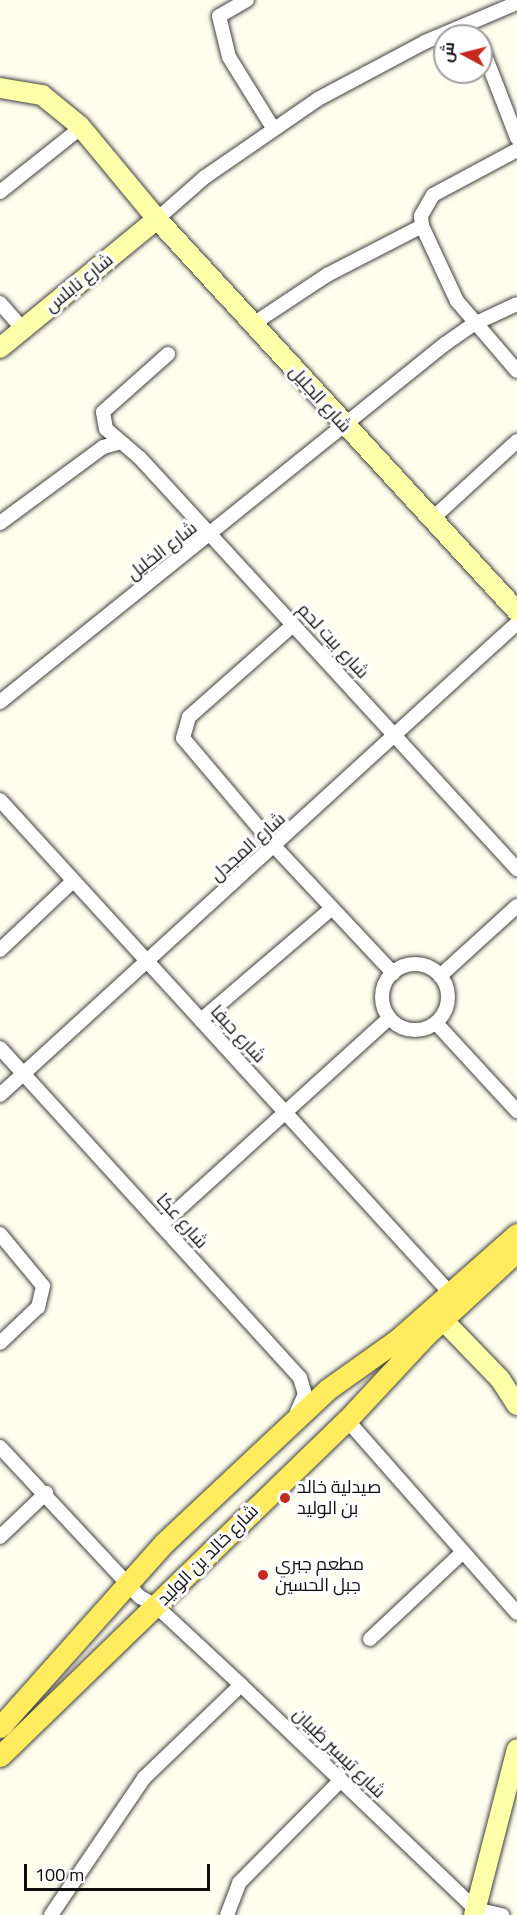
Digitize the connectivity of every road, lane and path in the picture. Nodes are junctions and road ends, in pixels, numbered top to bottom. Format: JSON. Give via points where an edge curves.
{"nodes":[{"id":1,"x":247,"y":0,"type":"edge"},
{"id":2,"x":517,"y":3,"type":"edge"},
{"id":3,"x":472,"y":20,"type":"junction"},
{"id":4,"x":474,"y":24,"type":"edge"},
{"id":5,"x":493,"y":76,"type":"edge"},
{"id":6,"x":0,"y":88,"type":"edge"},
{"id":7,"x":0,"y":95,"type":"edge"},
{"id":8,"x":273,"y":128,"type":"junction"},
{"id":9,"x":74,"y":134,"type":"junction"},
{"id":10,"x":517,"y":138,"type":"edge"},
{"id":11,"x":517,"y":150,"type":"edge"},
{"id":12,"x":127,"y":184,"type":"junction"},
{"id":13,"x":0,"y":192,"type":"edge"},
{"id":14,"x":157,"y":219,"type":"junction"},
{"id":15,"x":422,"y":226,"type":"junction"},
{"id":16,"x":0,"y":303,"type":"edge"},
{"id":17,"x":517,"y":304,"type":"edge"},
{"id":18,"x":253,"y":324,"type":"junction"},
{"id":19,"x":474,"y":324,"type":"junction"},
{"id":20,"x":23,"y":329,"type":"junction"},
{"id":21,"x":0,"y":348,"type":"edge"},
{"id":22,"x":168,"y":354,"type":"dead end"},
{"id":23,"x":517,"y":372,"type":"edge"},
{"id":24,"x":345,"y":426,"type":"junction"},
{"id":25,"x":517,"y":441,"type":"edge"},
{"id":26,"x":118,"y":443,"type":"junction"},
{"id":27,"x":433,"y":519,"type":"junction"},
{"id":28,"x":0,"y":523,"type":"edge"},
{"id":29,"x":211,"y":535,"type":"junction"},
{"id":30,"x":517,"y":611,"type":"edge"},
{"id":31,"x":517,"y":623,"type":"edge"},
{"id":32,"x":293,"y":625,"type":"junction"},
{"id":33,"x":0,"y":702,"type":"edge"},
{"id":34,"x":397,"y":736,"type":"junction"},
{"id":35,"x":0,"y":800,"type":"edge"},
{"id":36,"x":275,"y":847,"type":"junction"},
{"id":37,"x":517,"y":868,"type":"edge"},
{"id":38,"x":72,"y":882,"type":"junction"},
{"id":39,"x":517,"y":906,"type":"edge"},
{"id":40,"x":332,"y":908,"type":"junction"},
{"id":41,"x":5,"y":939,"type":"edge"},
{"id":42,"x":0,"y":950,"type":"edge"},
{"id":43,"x":147,"y":962,"type":"junction"},
{"id":44,"x":393,"y":973,"type":"junction"},
{"id":45,"x":440,"y":976,"type":"junction"},
{"id":46,"x":388,"y":1018,"type":"junction"},
{"id":47,"x":201,"y":1020,"type":"junction"},
{"id":48,"x":436,"y":1023,"type":"junction"},
{"id":49,"x":0,"y":1048,"type":"edge"},
{"id":50,"x":22,"y":1073,"type":"junction"},
{"id":51,"x":0,"y":1095,"type":"edge"},
{"id":52,"x":517,"y":1111,"type":"edge"},
{"id":53,"x":286,"y":1112,"type":"junction"},
{"id":54,"x":160,"y":1225,"type":"junction"},
{"id":55,"x":0,"y":1234,"type":"edge"},
{"id":56,"x":517,"y":1234,"type":"edge"},
{"id":57,"x":517,"y":1251,"type":"edge"},
{"id":58,"x":450,"y":1293,"type":"junction"},
{"id":59,"x":443,"y":1320,"type":"junction"},
{"id":60,"x":0,"y":1343,"type":"edge"},
{"id":61,"x":328,"y":1389,"type":"junction"},
{"id":62,"x":517,"y":1405,"type":"edge"},
{"id":63,"x":347,"y":1420,"type":"junction"},
{"id":64,"x":288,"y":1427,"type":"junction"},
{"id":65,"x":0,"y":1447,"type":"edge"},
{"id":66,"x":46,"y":1493,"type":"junction"},
{"id":67,"x":0,"y":1537,"type":"edge"},
{"id":68,"x":462,"y":1553,"type":"junction"},
{"id":69,"x":128,"y":1581,"type":"junction"},
{"id":70,"x":112,"y":1604,"type":"junction"},
{"id":71,"x":156,"y":1606,"type":"junction"},
{"id":72,"x":517,"y":1613,"type":"edge"},
{"id":73,"x":136,"y":1625,"type":"junction"},
{"id":74,"x":370,"y":1639,"type":"dead end"},
{"id":75,"x":241,"y":1685,"type":"junction"},
{"id":76,"x":0,"y":1727,"type":"edge"},
{"id":77,"x":517,"y":1749,"type":"edge"},
{"id":78,"x":0,"y":1756,"type":"edge"},
{"id":79,"x":341,"y":1780,"type":"junction"},
{"id":80,"x":475,"y":1912,"type":"edge"},
{"id":81,"x":51,"y":1915,"type":"edge"},
{"id":82,"x":227,"y":1915,"type":"edge"},
{"id":83,"x":502,"y":1915,"type":"edge"}],
"edges":[{"from":1,"to":8,"type":"street","via":[[219,16],[229,57]]},
{"from":2,"to":3,"type":"street"},
{"from":3,"to":4,"type":"street"},
{"from":3,"to":8,"type":"street","via":[[358,76]]},
{"from":5,"to":10,"type":"street"},
{"from":6,"to":12,"type":"street","name":"شارع الجليل","via":[[32,91],[57,105],[110,157]]},
{"from":7,"to":9,"type":"street","name":"شارع الجليل","via":[[45,107]]},
{"from":8,"to":14,"type":"street"},
{"from":9,"to":12,"type":"street","name":"شارع الجليل","via":[[111,174]]},
{"from":9,"to":13,"type":"street"},
{"from":11,"to":15,"type":"street","via":[[428,200]]},
{"from":12,"to":14,"type":"street","name":"شارع الجليل"},
{"from":14,"to":18,"type":"street","name":"شارع الجليل"},
{"from":14,"to":20,"type":"street","name":"شارع نابلس"},
{"from":15,"to":18,"type":"street","via":[[327,274]]},
{"from":15,"to":19,"type":"street","via":[[458,301]]},
{"from":16,"to":20,"type":"street"},
{"from":17,"to":19,"type":"street","name":"شارع الخليل"},
{"from":18,"to":24,"type":"street","name":"شارع الجليل"},
{"from":19,"to":23,"type":"street"},
{"from":19,"to":24,"type":"street","name":"شارع الخليل"},
{"from":20,"to":21,"type":"street","name":"شارع نابلس"},
{"from":22,"to":26,"type":"street","via":[[103,412],[106,429]]},
{"from":24,"to":27,"type":"street","name":"شارع الجليل"},
{"from":24,"to":29,"type":"street","name":"شارع الخليل"},
{"from":25,"to":27,"type":"street"},
{"from":26,"to":28,"type":"street","via":[[103,447]]},
{"from":26,"to":29,"type":"street","name":"شارع بيت لحم","via":[[140,458]]},
{"from":27,"to":30,"type":"street","name":"شارع الجليل"},
{"from":29,"to":32,"type":"street","name":"شارع بيت لحم"},
{"from":29,"to":33,"type":"street","name":"شارع الخليل"},
{"from":31,"to":34,"type":"street","name":"شارع المجدل"},
{"from":32,"to":34,"type":"street","name":"شارع بيت لحم"},
{"from":32,"to":36,"type":"street","via":[[189,717],[183,738]]},
{"from":34,"to":36,"type":"street","name":"شارع المجدل"},
{"from":34,"to":37,"type":"street","name":"شارع بيت لحم"},
{"from":35,"to":38,"type":"street","name":"شارع حيفا"},
{"from":36,"to":40,"type":"street"},
{"from":36,"to":43,"type":"street","name":"شارع المجدل"},
{"from":38,"to":41,"type":"street"},
{"from":38,"to":43,"type":"street","name":"شارع حيفا"},
{"from":39,"to":45,"type":"street"},
{"from":40,"to":44,"type":"street"},
{"from":40,"to":47,"type":"street"},
{"from":41,"to":42,"type":"street"},
{"from":43,"to":47,"type":"street","name":"شارع حيفا"},
{"from":43,"to":50,"type":"street","name":"شارع المجدل"},
{"from":44,"to":45,"type":"street","via":[[411,964],[422,965]]},
{"from":44,"to":46,"type":"street","via":[[382,994]]},
{"from":45,"to":48,"type":"street","via":[[448,1000]]},
{"from":46,"to":48,"type":"street","via":[[411,1031]]},
{"from":46,"to":53,"type":"street"},
{"from":47,"to":53,"type":"street","name":"شارع حيفا"},
{"from":48,"to":52,"type":"street"},
{"from":49,"to":50,"type":"street","name":"شارع عكا"},
{"from":50,"to":51,"type":"street","name":"شارع المجدل"},
{"from":50,"to":54,"type":"street","name":"شارع عكا"},
{"from":53,"to":54,"type":"street"},
{"from":53,"to":58,"type":"street","name":"شارع حيفا"},
{"from":54,"to":64,"type":"street","name":"شارع عكا","via":[[300,1378],[305,1394]]},
{"from":55,"to":60,"type":"street","via":[[43,1286],[38,1307]]},
{"from":56,"to":58,"type":"main road","name":"شارع خالد بن الوليد"},
{"from":57,"to":59,"type":"main road","name":"شارع خالد بن الوليد"},
{"from":58,"to":61,"type":"main road","name":"شارع خالد بن الوليد","via":[[397,1340]]},
{"from":59,"to":62,"type":"street","via":[[500,1379]]},
{"from":59,"to":63,"type":"main road","name":"شارع خالد بن الوليد"},
{"from":61,"to":63,"type":"main road","via":[[344,1399]]},
{"from":61,"to":64,"type":"main road","name":"شارع خالد بن الوليد"},
{"from":63,"to":68,"type":"street"},
{"from":63,"to":71,"type":"main road","name":"شارع خالد بن الوليد"},
{"from":64,"to":69,"type":"main road","name":"شارع خالد بن الوليد"},
{"from":65,"to":66,"type":"street","name":"شارع تيسير ظبيان"},
{"from":66,"to":67,"type":"street"},
{"from":66,"to":69,"type":"street","name":"شارع تيسير ظبيان"},
{"from":68,"to":72,"type":"street"},
{"from":68,"to":74,"type":"street"},
{"from":69,"to":70,"type":"main road","name":"شارع خالد بن الوليد"},
{"from":69,"to":71,"type":"street","name":"شارع تيسير ظبيان","via":[[140,1597]]},
{"from":70,"to":73,"type":"main road","via":[[130,1609]]},
{"from":70,"to":76,"type":"main road","name":"شارع خالد بن الوليد"},
{"from":71,"to":73,"type":"main road","name":"شارع خالد بن الوليد"},
{"from":71,"to":75,"type":"street","name":"شارع تيسير ظبيان"},
{"from":73,"to":78,"type":"main road","name":"شارع خالد بن الوليد"},
{"from":75,"to":79,"type":"street","name":"شارع تيسير ظبيان"},
{"from":75,"to":81,"type":"street","via":[[144,1778]]},
{"from":77,"to":80,"type":"street"},
{"from":79,"to":80,"type":"street","name":"شارع تيسير ظبيان"},
{"from":79,"to":82,"type":"street","via":[[239,1884]]},
{"from":80,"to":83,"type":"street"}]}
